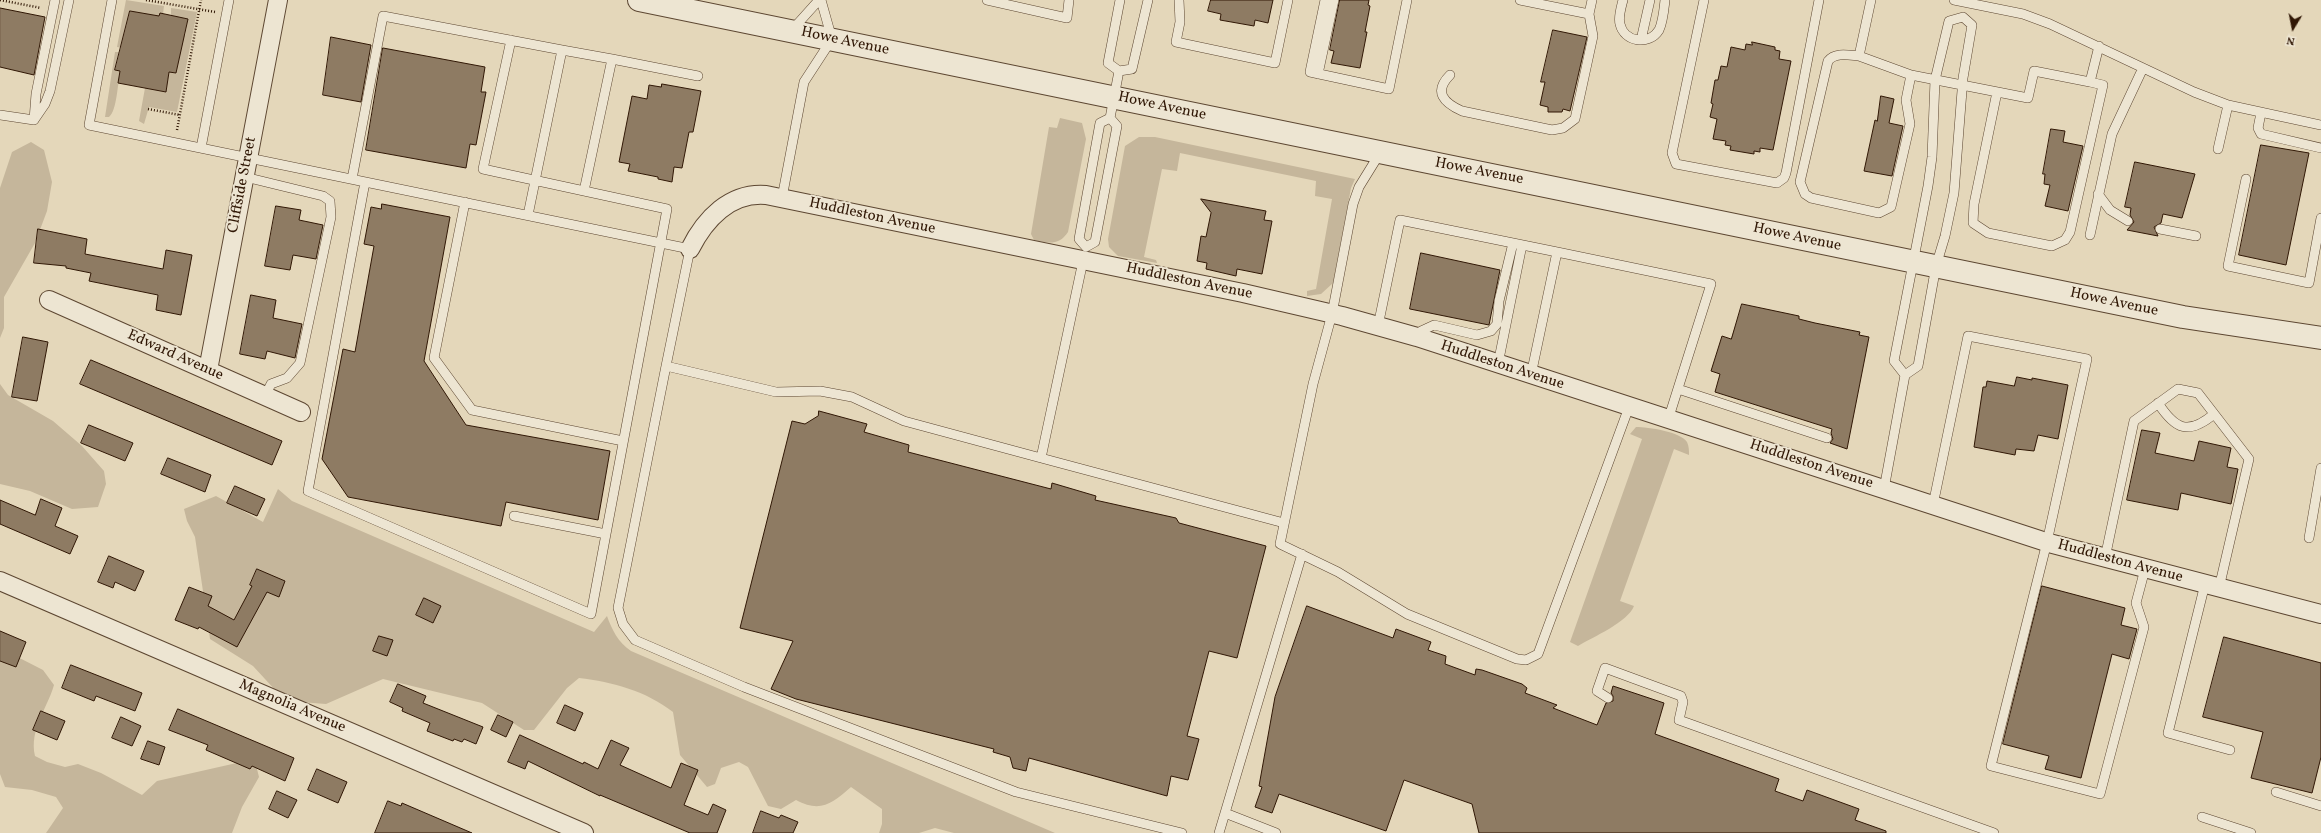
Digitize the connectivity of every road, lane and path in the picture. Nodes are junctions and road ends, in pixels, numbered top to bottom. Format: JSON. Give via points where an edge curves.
{"nodes":[{"id":1,"x":0,"y":0,"type":"edge"},
{"id":2,"x":55,"y":0,"type":"edge"},
{"id":3,"x":68,"y":0,"type":"edge"},
{"id":4,"x":112,"y":0,"type":"edge"},
{"id":5,"x":146,"y":0,"type":"edge"},
{"id":6,"x":201,"y":0,"type":"edge"},
{"id":7,"x":229,"y":0,"type":"edge"},
{"id":8,"x":278,"y":0,"type":"edge"},
{"id":9,"x":639,"y":0,"type":"edge"},
{"id":10,"x":820,"y":0,"type":"edge"},
{"id":11,"x":1069,"y":0,"type":"edge"},
{"id":12,"x":1120,"y":0,"type":"edge"},
{"id":13,"x":1148,"y":0,"type":"edge"},
{"id":14,"x":1179,"y":0,"type":"edge"},
{"id":15,"x":1288,"y":0,"type":"edge"},
{"id":16,"x":1325,"y":0,"type":"edge"},
{"id":17,"x":1334,"y":0,"type":"edge"},
{"id":18,"x":1407,"y":0,"type":"edge"},
{"id":19,"x":1521,"y":0,"type":"edge"},
{"id":20,"x":1592,"y":0,"type":"edge"},
{"id":21,"x":1623,"y":0,"type":"edge"},
{"id":22,"x":1650,"y":0,"type":"edge"},
{"id":23,"x":1666,"y":0,"type":"edge"},
{"id":24,"x":1704,"y":0,"type":"edge"},
{"id":25,"x":1819,"y":0,"type":"edge"},
{"id":26,"x":1871,"y":0,"type":"edge"},
{"id":27,"x":1954,"y":0,"type":"edge"},
{"id":28,"x":992,"y":1,"type":"edge"},
{"id":29,"x":1966,"y":2,"type":"junction"},
{"id":30,"x":44,"y":4,"type":"dead end"},
{"id":31,"x":200,"y":10,"type":"junction"},
{"id":32,"x":215,"y":12,"type":"dead end"},
{"id":33,"x":1590,"y":14,"type":"junction"},
{"id":34,"x":1963,"y":17,"type":"junction"},
{"id":35,"x":791,"y":31,"type":"junction"},
{"id":36,"x":832,"y":39,"type":"junction"},
{"id":37,"x":511,"y":40,"type":"junction"},
{"id":38,"x":1641,"y":40,"type":"junction"},
{"id":39,"x":2099,"y":46,"type":"junction"},
{"id":40,"x":562,"y":50,"type":"junction"},
{"id":41,"x":1859,"y":56,"type":"junction"},
{"id":42,"x":612,"y":59,"type":"junction"},
{"id":43,"x":2143,"y":68,"type":"junction"},
{"id":44,"x":1119,"y":71,"type":"junction"},
{"id":45,"x":1318,"y":74,"type":"junction"},
{"id":46,"x":1450,"y":75,"type":"dead end"},
{"id":47,"x":1911,"y":75,"type":"junction"},
{"id":48,"x":698,"y":76,"type":"dead end"},
{"id":49,"x":1935,"y":80,"type":"junction"},
{"id":50,"x":2090,"y":82,"type":"junction"},
{"id":51,"x":1962,"y":84,"type":"junction"},
{"id":52,"x":1997,"y":92,"type":"junction"},
{"id":53,"x":1113,"y":97,"type":"junction"},
{"id":54,"x":2228,"y":105,"type":"junction"},
{"id":55,"x":148,"y":109,"type":"dead end"},
{"id":56,"x":2261,"y":113,"type":"junction"},
{"id":57,"x":0,"y":114,"type":"edge"},
{"id":58,"x":180,"y":115,"type":"junction"},
{"id":59,"x":1110,"y":118,"type":"junction"},
{"id":60,"x":34,"y":120,"type":"junction"},
{"id":61,"x":2321,"y":125,"type":"edge"},
{"id":62,"x":177,"y":130,"type":"dead end"},
{"id":63,"x":201,"y":148,"type":"junction"},
{"id":64,"x":2321,"y":148,"type":"edge"},
{"id":65,"x":2218,"y":149,"type":"dead end"},
{"id":66,"x":1381,"y":152,"type":"junction"},
{"id":67,"x":249,"y":157,"type":"junction"},
{"id":68,"x":245,"y":177,"type":"junction"},
{"id":69,"x":352,"y":179,"type":"junction"},
{"id":70,"x":2246,"y":179,"type":"dead end"},
{"id":71,"x":535,"y":180,"type":"junction"},
{"id":72,"x":365,"y":182,"type":"junction"},
{"id":73,"x":584,"y":191,"type":"junction"},
{"id":74,"x":2098,"y":194,"type":"junction"},
{"id":75,"x":782,"y":198,"type":"junction"},
{"id":76,"x":465,"y":202,"type":"junction"},
{"id":77,"x":528,"y":215,"type":"junction"},
{"id":78,"x":2321,"y":218,"type":"edge"},
{"id":79,"x":2128,"y":221,"type":"dead end"},
{"id":80,"x":2160,"y":229,"type":"dead end"},
{"id":81,"x":2090,"y":235,"type":"dead end"},
{"id":82,"x":2196,"y":236,"type":"dead end"},
{"id":83,"x":660,"y":242,"type":"junction"},
{"id":84,"x":1513,"y":243,"type":"junction"},
{"id":85,"x":1522,"y":245,"type":"junction"},
{"id":86,"x":690,"y":249,"type":"junction"},
{"id":87,"x":1557,"y":252,"type":"junction"},
{"id":88,"x":1083,"y":261,"type":"junction"},
{"id":89,"x":1914,"y":262,"type":"junction"},
{"id":90,"x":1936,"y":266,"type":"junction"},
{"id":91,"x":49,"y":300,"type":"dead end"},
{"id":92,"x":1332,"y":314,"type":"junction"},
{"id":93,"x":1378,"y":326,"type":"junction"},
{"id":94,"x":1417,"y":337,"type":"junction"},
{"id":95,"x":2321,"y":338,"type":"edge"},
{"id":96,"x":1498,"y":364,"type":"junction"},
{"id":97,"x":666,"y":366,"type":"junction"},
{"id":98,"x":208,"y":370,"type":"junction"},
{"id":99,"x":1531,"y":375,"type":"junction"},
{"id":100,"x":1904,"y":375,"type":"junction"},
{"id":101,"x":1678,"y":390,"type":"junction"},
{"id":102,"x":264,"y":396,"type":"junction"},
{"id":103,"x":2158,"y":403,"type":"junction"},
{"id":104,"x":1629,"y":407,"type":"junction"},
{"id":105,"x":301,"y":412,"type":"dead end"},
{"id":106,"x":2214,"y":414,"type":"junction"},
{"id":107,"x":1668,"y":420,"type":"junction"},
{"id":108,"x":1827,"y":438,"type":"dead end"},
{"id":109,"x":623,"y":441,"type":"junction"},
{"id":110,"x":1041,"y":458,"type":"junction"},
{"id":111,"x":2321,"y":468,"type":"edge"},
{"id":112,"x":1884,"y":489,"type":"junction"},
{"id":113,"x":1933,"y":505,"type":"junction"},
{"id":114,"x":514,"y":516,"type":"dead end"},
{"id":115,"x":1284,"y":523,"type":"junction"},
{"id":116,"x":606,"y":534,"type":"junction"},
{"id":117,"x":2309,"y":538,"type":"dead end"},
{"id":118,"x":2047,"y":542,"type":"junction"},
{"id":119,"x":1302,"y":554,"type":"junction"},
{"id":120,"x":2105,"y":558,"type":"junction"},
{"id":121,"x":2146,"y":569,"type":"junction"},
{"id":122,"x":0,"y":581,"type":"edge"},
{"id":123,"x":2212,"y":586,"type":"junction"},
{"id":124,"x":2321,"y":614,"type":"edge"},
{"id":125,"x":1608,"y":698,"type":"dead end"},
{"id":126,"x":2230,"y":750,"type":"dead end"},
{"id":127,"x":2276,"y":792,"type":"dead end"},
{"id":128,"x":2321,"y":806,"type":"edge"},
{"id":129,"x":1225,"y":813,"type":"junction"},
{"id":130,"x":2202,"y":817,"type":"dead end"},
{"id":131,"x":584,"y":833,"type":"edge"},
{"id":132,"x":1182,"y":833,"type":"edge"},
{"id":133,"x":1219,"y":833,"type":"edge"},
{"id":134,"x":1276,"y":833,"type":"edge"},
{"id":135,"x":1994,"y":833,"type":"edge"},
{"id":136,"x":2251,"y":833,"type":"edge"}],
"edges":[{"from":1,"to":30,"type":"path","via":[[43,9]]},
{"from":2,"to":60,"type":"lane","via":[[36,94]]},
{"from":3,"to":60,"type":"lane","via":[[50,91]]},
{"from":4,"to":63,"type":"lane","via":[[89,125]]},
{"from":5,"to":31,"type":"path"},
{"from":6,"to":31,"type":"path"},
{"from":7,"to":63,"type":"lane"},
{"from":8,"to":67,"type":"street","name":"Cliffside Street"},
{"from":9,"to":35,"type":"street","name":"Howe Avenue"},
{"from":10,"to":35,"type":"lane"},
{"from":10,"to":36,"type":"lane"},
{"from":11,"to":28,"type":"lane","via":[[1067,18]]},
{"from":12,"to":44,"type":"lane","via":[[1108,63]]},
{"from":13,"to":44,"type":"lane","via":[[1132,69]]},
{"from":14,"to":15,"type":"lane","via":[[1180,22],[1176,42],[1275,63]]},
{"from":16,"to":45,"type":"lane","via":[[1310,72]]},
{"from":17,"to":45,"type":"lane"},
{"from":18,"to":45,"type":"lane","via":[[1389,89]]},
{"from":19,"to":33,"type":"lane"},
{"from":20,"to":33,"type":"lane"},
{"from":21,"to":38,"type":"lane","via":[[1619,18],[1621,28],[1632,40]]},
{"from":22,"to":38,"type":"lane"},
{"from":23,"to":38,"type":"lane","via":[[1660,29],[1651,37]]},
{"from":24,"to":25,"type":"lane","via":[[1672,154],[1674,162],[1777,183],[1786,173]]},
{"from":26,"to":41,"type":"lane"},
{"from":27,"to":29,"type":"lane"},
{"from":29,"to":34,"type":"lane"},
{"from":29,"to":39,"type":"lane","via":[[2036,18]]},
{"from":31,"to":32,"type":"path"},
{"from":31,"to":58,"type":"path"},
{"from":33,"to":46,"type":"lane","via":[[1593,36],[1575,119],[1563,128],[1552,130],[1450,106],[1441,91],[1443,82]]},
{"from":34,"to":49,"type":"lane","via":[[1949,21]]},
{"from":34,"to":51,"type":"lane","via":[[1972,25]]},
{"from":35,"to":36,"type":"street","name":"Howe Avenue"},
{"from":36,"to":53,"type":"street","name":"Howe Avenue"},
{"from":36,"to":75,"type":"lane","via":[[804,82]]},
{"from":37,"to":40,"type":"lane"},
{"from":37,"to":69,"type":"lane","via":[[383,16]]},
{"from":37,"to":71,"type":"lane","via":[[483,169]]},
{"from":39,"to":43,"type":"lane"},
{"from":39,"to":50,"type":"lane"},
{"from":40,"to":42,"type":"lane"},
{"from":40,"to":71,"type":"lane"},
{"from":41,"to":47,"type":"lane"},
{"from":41,"to":47,"type":"lane","via":[[1832,56],[1828,61],[1800,182],[1805,194],[1811,198],[1880,213],[1891,207],[1910,124],[1906,100]]},
{"from":42,"to":48,"type":"lane"},
{"from":42,"to":73,"type":"lane"},
{"from":43,"to":54,"type":"lane"},
{"from":43,"to":74,"type":"lane","via":[[2112,134]]},
{"from":44,"to":53,"type":"lane"},
{"from":47,"to":49,"type":"lane"},
{"from":49,"to":51,"type":"lane"},
{"from":49,"to":89,"type":"lane","via":[[1932,157]]},
{"from":50,"to":52,"type":"lane","via":[[2034,71],[2028,98]]},
{"from":50,"to":52,"type":"lane","via":[[2103,85],[2070,232],[2065,240],[2052,246],[1988,233],[1973,223],[1974,204]]},
{"from":51,"to":52,"type":"lane"},
{"from":51,"to":90,"type":"lane","via":[[1954,193]]},
{"from":53,"to":59,"type":"lane"},
{"from":53,"to":66,"type":"street","name":"Howe Avenue"},
{"from":54,"to":56,"type":"lane"},
{"from":54,"to":65,"type":"lane"},
{"from":55,"to":58,"type":"path"},
{"from":56,"to":61,"type":"lane"},
{"from":56,"to":64,"type":"lane","via":[[2258,128],[2261,134]]},
{"from":57,"to":60,"type":"lane"},
{"from":58,"to":62,"type":"path"},
{"from":59,"to":59,"type":"lane","via":[[1100,123],[1080,239],[1086,248],[1095,242],[1116,134],[1117,126]]},
{"from":63,"to":67,"type":"lane"},
{"from":66,"to":89,"type":"street","name":"Howe Avenue"},
{"from":66,"to":92,"type":"lane","via":[[1359,187],[1353,204]]},
{"from":67,"to":68,"type":"street","name":"Cliffside Street"},
{"from":67,"to":69,"type":"lane"},
{"from":68,"to":98,"type":"street","name":"Cliffside Street"},
{"from":68,"to":102,"type":"lane","via":[[324,196],[330,201],[331,217],[300,363],[288,378],[271,384]]},
{"from":69,"to":72,"type":"lane"},
{"from":70,"to":78,"type":"lane","via":[[2228,266],[2308,283]]},
{"from":71,"to":73,"type":"lane"},
{"from":71,"to":77,"type":"lane"},
{"from":72,"to":76,"type":"lane"},
{"from":72,"to":116,"type":"lane","via":[[308,491],[591,614]]},
{"from":73,"to":83,"type":"lane","via":[[667,209]]},
{"from":74,"to":79,"type":"lane","via":[[2110,210]]},
{"from":74,"to":81,"type":"lane"},
{"from":75,"to":86,"type":"street","name":"Huddleston Avenue","via":[[758,194],[746,196],[727,205],[717,211],[702,228]]},
{"from":75,"to":88,"type":"street","name":"Huddleston Avenue"},
{"from":76,"to":77,"type":"lane"},
{"from":76,"to":109,"type":"lane","via":[[434,358],[472,410]]},
{"from":77,"to":83,"type":"lane"},
{"from":80,"to":82,"type":"lane"},
{"from":83,"to":86,"type":"lane"},
{"from":83,"to":109,"type":"lane"},
{"from":84,"to":85,"type":"lane"},
{"from":84,"to":93,"type":"lane","via":[[1400,220]]},
{"from":84,"to":94,"type":"lane","via":[[1496,324],[1491,331],[1477,335],[1434,325],[1421,331]]},
{"from":85,"to":87,"type":"lane"},
{"from":85,"to":96,"type":"lane"},
{"from":86,"to":97,"type":"lane"},
{"from":87,"to":99,"type":"lane"},
{"from":87,"to":101,"type":"lane","via":[[1711,284]]},
{"from":88,"to":92,"type":"street","name":"Huddleston Avenue","via":[[1243,293]]},
{"from":88,"to":110,"type":"lane"},
{"from":89,"to":90,"type":"street","name":"Howe Avenue"},
{"from":89,"to":100,"type":"lane","via":[[1894,361]]},
{"from":90,"to":95,"type":"street","name":"Howe Avenue","via":[[2183,317]]},
{"from":90,"to":100,"type":"lane","via":[[1918,366]]},
{"from":91,"to":98,"type":"street","name":"Edward Avenue"},
{"from":92,"to":93,"type":"street","name":"Huddleston Avenue"},
{"from":92,"to":115,"type":"lane","via":[[1312,384]]},
{"from":93,"to":94,"type":"street","name":"Huddleston Avenue"},
{"from":94,"to":96,"type":"street","name":"Huddleston Avenue"},
{"from":96,"to":99,"type":"street","name":"Huddleston Avenue"},
{"from":97,"to":110,"type":"lane","via":[[776,392],[820,391],[852,397],[904,421]]},
{"from":97,"to":132,"type":"lane","via":[[618,608],[623,624],[635,640],[744,687],[1016,792]]},
{"from":98,"to":102,"type":"street","name":"Edward Avenue"},
{"from":99,"to":104,"type":"street","name":"Huddleston Avenue"},
{"from":100,"to":112,"type":"lane"},
{"from":101,"to":107,"type":"lane"},
{"from":101,"to":108,"type":"lane"},
{"from":102,"to":105,"type":"street","name":"Edward Avenue"},
{"from":103,"to":106,"type":"lane","via":[[2168,418],[2177,425],[2199,426]]},
{"from":103,"to":106,"type":"lane","via":[[2178,389],[2198,393]]},
{"from":103,"to":120,"type":"lane","via":[[2134,421]]},
{"from":104,"to":107,"type":"street","name":"Huddleston Avenue"},
{"from":104,"to":119,"type":"lane","via":[[1538,654],[1530,659],[1517,659],[1407,614],[1338,572]]},
{"from":106,"to":123,"type":"lane","via":[[2248,459]]},
{"from":107,"to":112,"type":"street","name":"Huddleston Avenue"},
{"from":109,"to":116,"type":"lane"},
{"from":110,"to":115,"type":"lane"},
{"from":111,"to":117,"type":"lane"},
{"from":112,"to":113,"type":"street","name":"Huddleston Avenue"},
{"from":113,"to":118,"type":"street","name":"Huddleston Avenue"},
{"from":113,"to":118,"type":"lane","via":[[1968,336],[2087,359]]},
{"from":114,"to":116,"type":"lane"},
{"from":115,"to":119,"type":"lane","via":[[1280,544]]},
{"from":118,"to":120,"type":"street","name":"Huddleston Avenue"},
{"from":118,"to":121,"type":"lane","via":[[1991,766],[2100,794],[2144,628],[2136,603]]},
{"from":119,"to":129,"type":"lane"},
{"from":120,"to":121,"type":"street","name":"Huddleston Avenue"},
{"from":121,"to":123,"type":"street","name":"Huddleston Avenue"},
{"from":122,"to":131,"type":"street","name":"Magnolia Avenue"},
{"from":123,"to":124,"type":"street","name":"Huddleston Avenue"},
{"from":123,"to":126,"type":"lane","via":[[2168,733]]},
{"from":125,"to":135,"type":"lane","via":[[1597,691],[1605,668],[1681,696],[1683,702],[1679,720]]},
{"from":127,"to":128,"type":"lane"},
{"from":129,"to":133,"type":"lane"},
{"from":129,"to":134,"type":"lane"},
{"from":130,"to":136,"type":"lane"}]}
